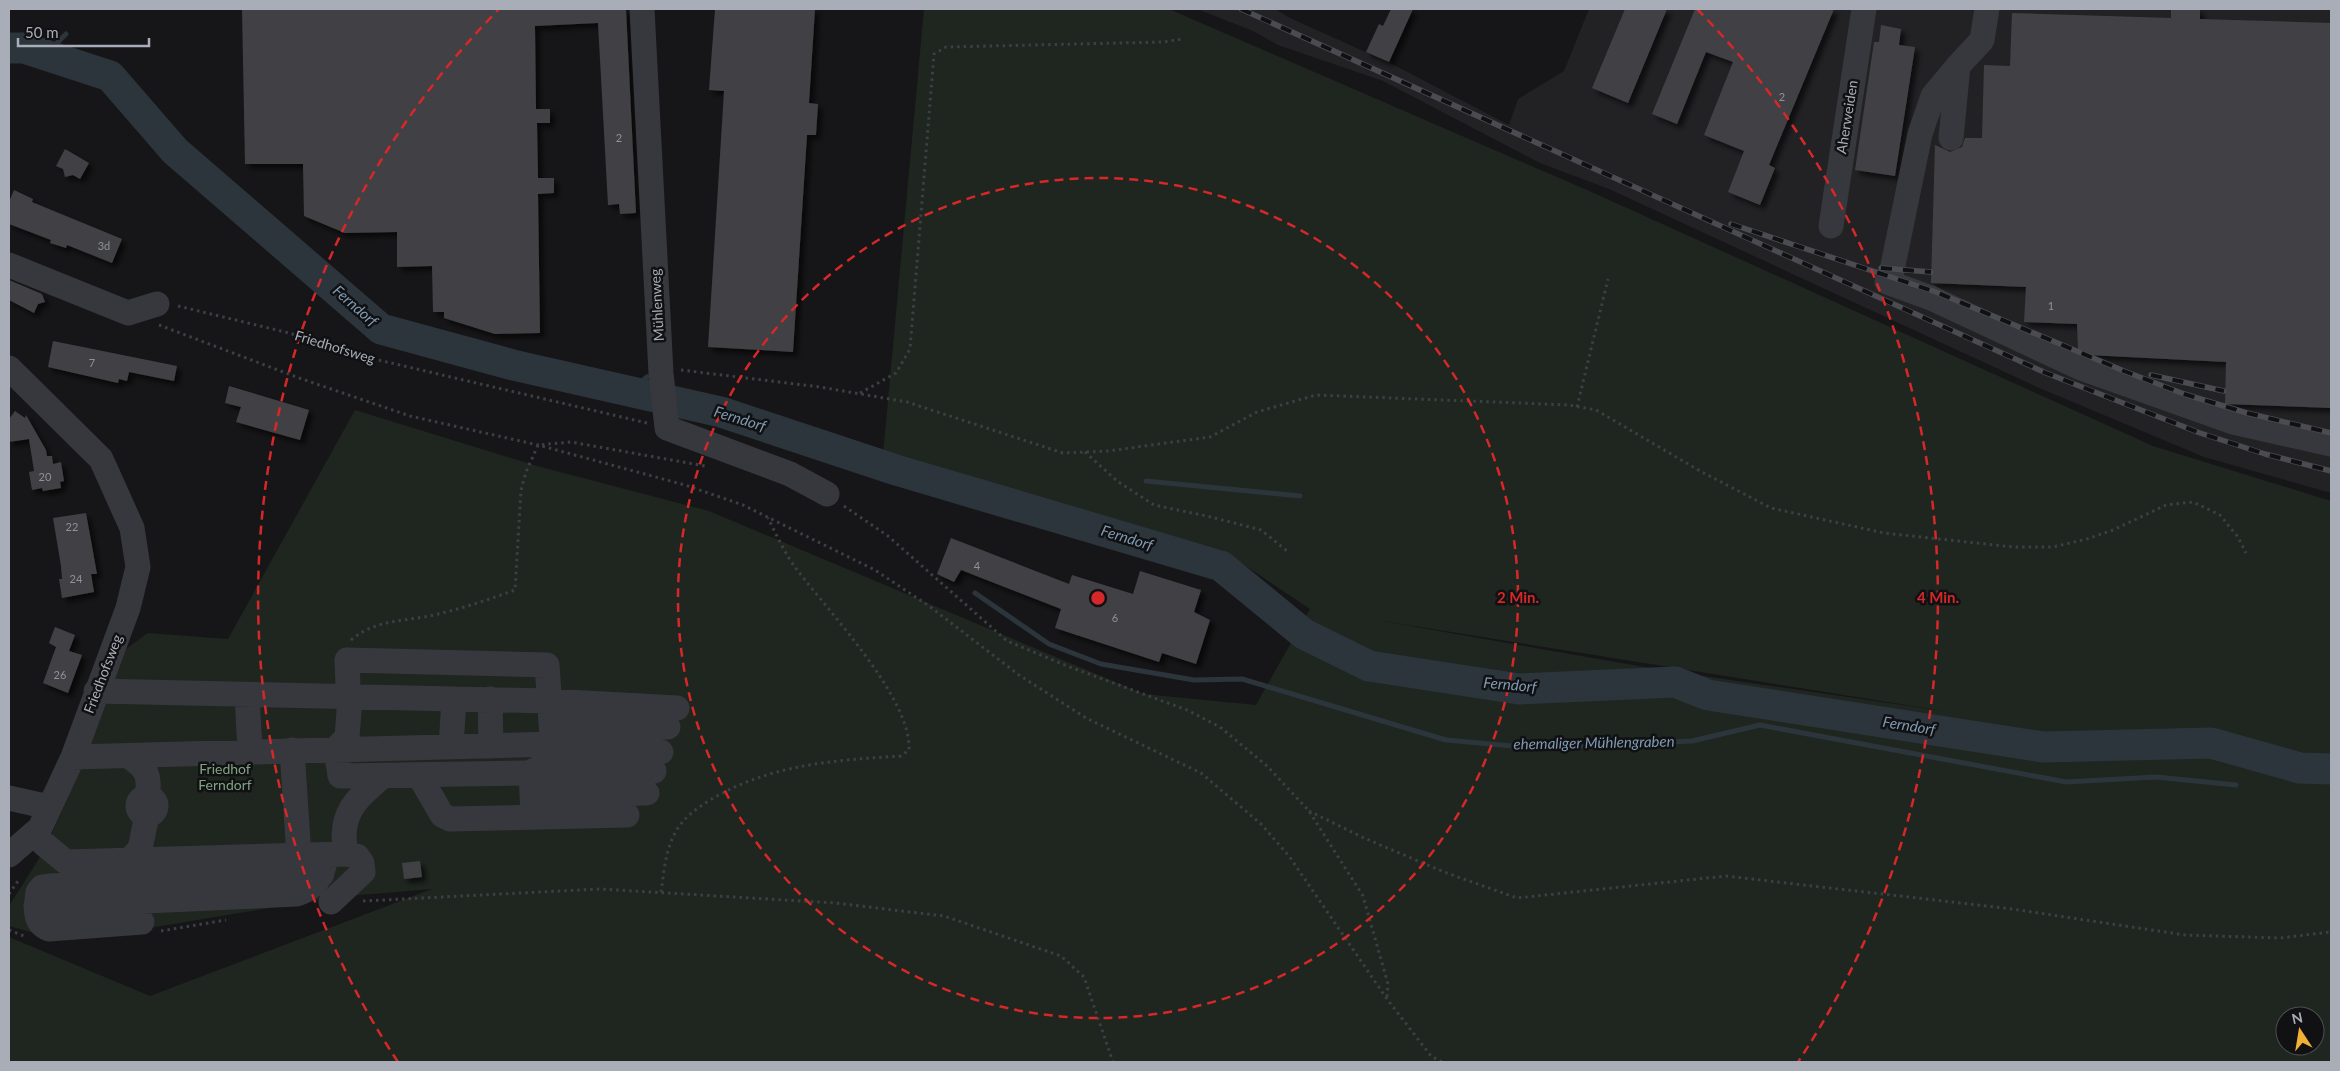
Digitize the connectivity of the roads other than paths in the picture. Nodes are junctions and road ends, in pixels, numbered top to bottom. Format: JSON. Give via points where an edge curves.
{"nodes":[{"id":1,"x":642,"y":9,"type":"edge"},
{"id":2,"x":1864,"y":9,"type":"edge"},
{"id":3,"x":1987,"y":9,"type":"edge"},
{"id":4,"x":1958,"y":66,"type":"junction"},
{"id":5,"x":1951,"y":138,"type":"dead end"},
{"id":6,"x":1831,"y":226,"type":"dead end"},
{"id":7,"x":9,"y":265,"type":"edge"},
{"id":8,"x":157,"y":304,"type":"road end"},
{"id":9,"x":9,"y":368,"type":"edge"},
{"id":10,"x":2331,"y":444,"type":"edge"},
{"id":11,"x":827,"y":494,"type":"road end"},
{"id":12,"x":348,"y":685,"type":"junction"},
{"id":13,"x":547,"y":689,"type":"junction"},
{"id":14,"x":96,"y":691,"type":"junction"},
{"id":15,"x":247,"y":695,"type":"junction"},
{"id":16,"x":454,"y":699,"type":"junction"},
{"id":17,"x":490,"y":699,"type":"junction"},
{"id":18,"x":553,"y":741,"type":"junction"},
{"id":19,"x":491,"y":746,"type":"junction"},
{"id":20,"x":447,"y":748,"type":"junction"},
{"id":21,"x":336,"y":749,"type":"junction"},
{"id":22,"x":292,"y":750,"type":"junction"},
{"id":23,"x":250,"y":751,"type":"junction"},
{"id":24,"x":73,"y":757,"type":"junction"},
{"id":25,"x":130,"y":757,"type":"junction"},
{"id":26,"x":431,"y":774,"type":"junction"},
{"id":27,"x":382,"y":776,"type":"junction"},
{"id":28,"x":532,"y":795,"type":"junction"},
{"id":29,"x":9,"y":798,"type":"edge"},
{"id":30,"x":49,"y":807,"type":"junction"},
{"id":31,"x":627,"y":815,"type":"dead end"},
{"id":32,"x":44,"y":844,"type":"dead end"},
{"id":33,"x":9,"y":855,"type":"edge"},
{"id":34,"x":299,"y":856,"type":"junction"},
{"id":35,"x":129,"y":860,"type":"junction"},
{"id":36,"x":331,"y":861,"type":"junction"},
{"id":37,"x":331,"y":902,"type":"road end"},
{"id":38,"x":150,"y":926,"type":"road end"}],
"edges":[{"from":1,"to":11,"type":"street","name":"Mühlenweg","via":[[661,370],[667,428],[790,474]]},
{"from":2,"to":6,"type":"street","name":"Aherweiden"},
{"from":3,"to":4,"type":"street","via":[[1982,40]]},
{"from":4,"to":5,"type":"street"},
{"from":4,"to":10,"type":"street","via":[[1933,96],[1920,134],[1887,282],[1930,298],[2081,368],[2233,422]]},
{"from":7,"to":8,"type":"street","via":[[128,313]]},
{"from":9,"to":14,"type":"street","name":"Friedhofsweg","via":[[101,459],[132,528],[138,567],[128,608]]},
{"from":12,"to":13,"type":"street","via":[[347,660],[547,665]]},
{"from":12,"to":15,"type":"street"},
{"from":12,"to":16,"type":"street"},
{"from":12,"to":21,"type":"street","via":[[347,737]]},
{"from":13,"to":17,"type":"street"},
{"from":13,"to":18,"type":"street"},
{"from":13,"to":18,"type":"street","via":[[672,717]]},
{"from":14,"to":15,"type":"street"},
{"from":14,"to":24,"type":"street","name":"Friedhofsweg"},
{"from":15,"to":23,"type":"street"},
{"from":16,"to":17,"type":"street"},
{"from":16,"to":20,"type":"street"},
{"from":17,"to":19,"type":"street"},
{"from":18,"to":19,"type":"street"},
{"from":18,"to":28,"type":"street"},
{"from":18,"to":28,"type":"street","via":[[654,772]]},
{"from":19,"to":20,"type":"street"},
{"from":20,"to":21,"type":"street"},
{"from":20,"to":26,"type":"street"},
{"from":21,"to":22,"type":"street"},
{"from":21,"to":27,"type":"street","via":[[340,776]]},
{"from":22,"to":23,"type":"street"},
{"from":22,"to":34,"type":"street"},
{"from":23,"to":25,"type":"street"},
{"from":24,"to":25,"type":"street"},
{"from":24,"to":30,"type":"street","name":"Friedhofsweg"},
{"from":25,"to":35,"type":"street","via":[[143,766],[149,777],[140,849]]},
{"from":26,"to":27,"type":"street"},
{"from":26,"to":28,"type":"street"},
{"from":26,"to":28,"type":"street","via":[[442,815],[450,819]]},
{"from":27,"to":36,"type":"street","via":[[354,801],[345,819],[344,844]]},
{"from":28,"to":31,"type":"street"},
{"from":29,"to":30,"type":"street"},
{"from":30,"to":33,"type":"street","name":"Friedhofsweg","via":[[40,828]]},
{"from":32,"to":35,"type":"street","via":[[66,862]]},
{"from":34,"to":35,"type":"street"},
{"from":34,"to":36,"type":"street"},
{"from":36,"to":37,"type":"street","via":[[357,856],[363,872]]},
{"from":36,"to":38,"type":"street","via":[[49,886],[38,892],[38,920],[49,929]]}]}
